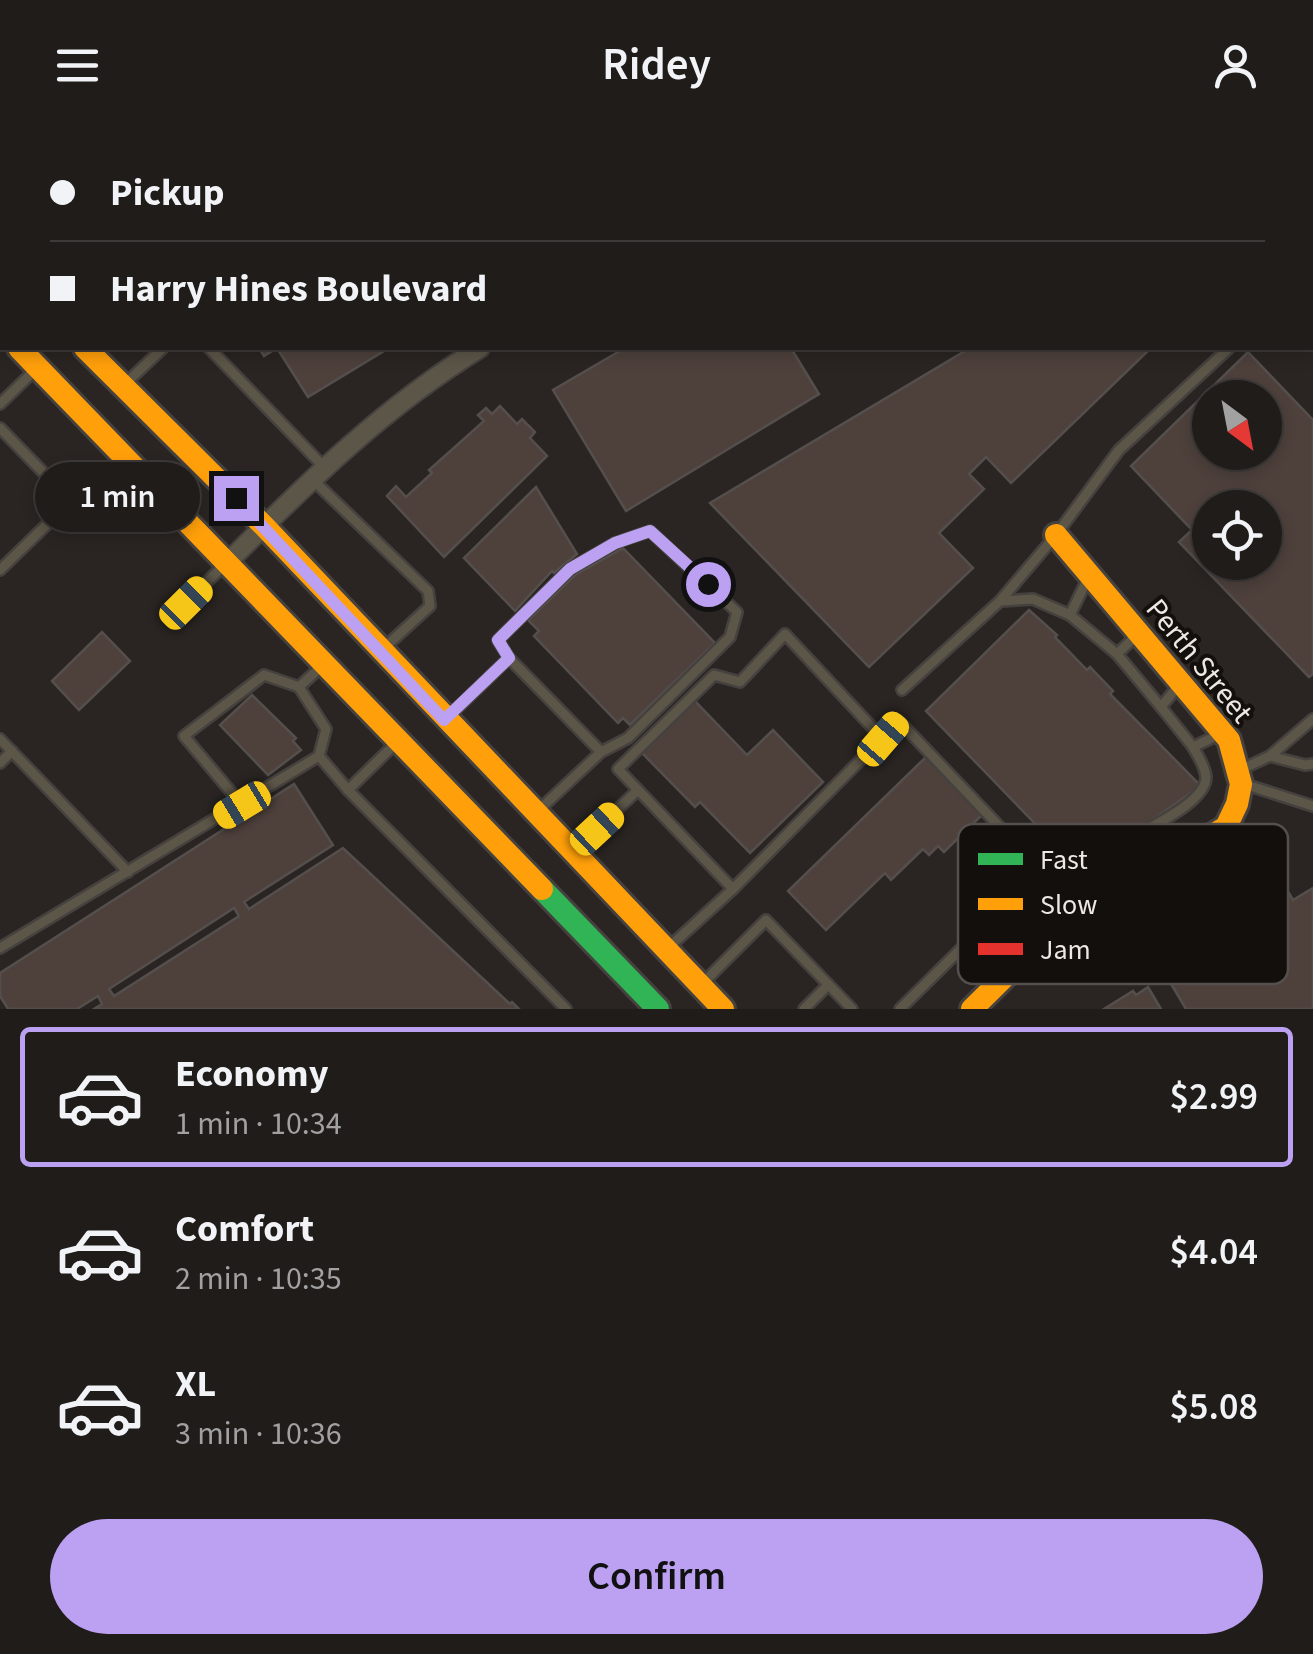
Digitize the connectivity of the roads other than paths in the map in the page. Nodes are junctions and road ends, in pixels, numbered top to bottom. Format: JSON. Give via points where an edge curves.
{"nodes":[{"id":1,"x":21,"y":350,"type":"edge"},
{"id":2,"x":87,"y":350,"type":"edge"},
{"id":3,"x":161,"y":350,"type":"edge"},
{"id":4,"x":210,"y":350,"type":"edge"},
{"id":5,"x":477,"y":350,"type":"edge"},
{"id":6,"x":1226,"y":350,"type":"edge"},
{"id":7,"x":38,"y":367,"type":"junction"},
{"id":8,"x":122,"y":386,"type":"junction"},
{"id":9,"x":0,"y":404,"type":"edge"},
{"id":10,"x":0,"y":428,"type":"edge"},
{"id":11,"x":318,"y":473,"type":"junction"},
{"id":12,"x":264,"y":526,"type":"junction"},
{"id":13,"x":1056,"y":535,"type":"junction"},
{"id":14,"x":228,"y":562,"type":"junction"},
{"id":15,"x":0,"y":570,"type":"edge"},
{"id":16,"x":1089,"y":574,"type":"junction"},
{"id":17,"x":1000,"y":601,"type":"junction"},
{"id":18,"x":186,"y":603,"type":"dead end"},
{"id":19,"x":1070,"y":615,"type":"junction"},
{"id":20,"x":1139,"y":633,"type":"junction"},
{"id":21,"x":382,"y":650,"type":"junction"},
{"id":22,"x":1117,"y":654,"type":"junction"},
{"id":23,"x":509,"y":658,"type":"junction"},
{"id":24,"x":324,"y":664,"type":"junction"},
{"id":25,"x":1181,"y":683,"type":"junction"},
{"id":26,"x":299,"y":688,"type":"junction"},
{"id":27,"x":902,"y":690,"type":"dead end"},
{"id":28,"x":1161,"y":707,"type":"junction"},
{"id":29,"x":1313,"y":719,"type":"edge"},
{"id":30,"x":444,"y":720,"type":"junction"},
{"id":31,"x":1223,"y":733,"type":"junction"},
{"id":32,"x":0,"y":739,"type":"edge"},
{"id":33,"x":883,"y":739,"type":"junction"},
{"id":34,"x":398,"y":741,"type":"junction"},
{"id":35,"x":1193,"y":746,"type":"junction"},
{"id":36,"x":12,"y":752,"type":"junction"},
{"id":37,"x":601,"y":752,"type":"junction"},
{"id":38,"x":319,"y":756,"type":"junction"},
{"id":39,"x":1270,"y":756,"type":"junction"},
{"id":40,"x":0,"y":763,"type":"edge"},
{"id":41,"x":1313,"y":764,"type":"edge"},
{"id":42,"x":1241,"y":776,"type":"junction"},
{"id":43,"x":348,"y":790,"type":"junction"},
{"id":44,"x":638,"y":790,"type":"junction"},
{"id":45,"x":242,"y":805,"type":"junction"},
{"id":46,"x":1313,"y":806,"type":"edge"},
{"id":47,"x":535,"y":814,"type":"junction"},
{"id":48,"x":997,"y":824,"type":"edge"},
{"id":49,"x":1155,"y":824,"type":"edge"},
{"id":50,"x":1228,"y":824,"type":"edge"},
{"id":51,"x":572,"y":852,"type":"junction"},
{"id":52,"x":128,"y":872,"type":"junction"},
{"id":53,"x":733,"y":889,"type":"junction"},
{"id":54,"x":0,"y":948,"type":"edge"},
{"id":55,"x":666,"y":950,"type":"junction"},
{"id":56,"x":958,"y":952,"type":"edge"},
{"id":57,"x":996,"y":984,"type":"edge"},
{"id":58,"x":828,"y":985,"type":"junction"},
{"id":59,"x":701,"y":986,"type":"junction"},
{"id":60,"x":652,"y":1007,"type":"edge"},
{"id":61,"x":566,"y":1009,"type":"edge"},
{"id":62,"x":723,"y":1009,"type":"edge"},
{"id":63,"x":804,"y":1009,"type":"edge"},
{"id":64,"x":852,"y":1009,"type":"edge"},
{"id":65,"x":900,"y":1009,"type":"edge"},
{"id":66,"x":972,"y":1009,"type":"edge"}],
"edges":[{"from":1,"to":7,"type":"main road"},
{"from":2,"to":8,"type":"main road"},
{"from":3,"to":8,"type":"lane"},
{"from":4,"to":11,"type":"lane"},
{"from":5,"to":11,"type":"street","via":[[390,409]]},
{"from":6,"to":13,"type":"lane","via":[[1119,450]]},
{"from":7,"to":9,"type":"lane"},
{"from":7,"to":14,"type":"main road"},
{"from":8,"to":12,"type":"main road"},
{"from":10,"to":15,"type":"lane","via":[[71,502]]},
{"from":11,"to":12,"type":"street"},
{"from":11,"to":21,"type":"lane","via":[[431,598]]},
{"from":12,"to":14,"type":"street"},
{"from":12,"to":21,"type":"main road"},
{"from":13,"to":16,"type":"main road","name":"Perth Street"},
{"from":13,"to":17,"type":"lane"},
{"from":14,"to":18,"type":"lane"},
{"from":14,"to":24,"type":"main road"},
{"from":16,"to":19,"type":"lane"},
{"from":16,"to":20,"type":"main road","name":"Perth Street"},
{"from":17,"to":19,"type":"lane","via":[[1033,599]]},
{"from":17,"to":27,"type":"lane"},
{"from":19,"to":22,"type":"lane"},
{"from":20,"to":22,"type":"lane"},
{"from":20,"to":25,"type":"main road","name":"Perth Street"},
{"from":21,"to":30,"type":"main road"},
{"from":22,"to":28,"type":"lane"},
{"from":23,"to":30,"type":"lane"},
{"from":23,"to":37,"type":"lane"},
{"from":23,"to":37,"type":"lane","via":[[498,640],[570,569],[650,531],[737,612],[730,637],[628,738]]},
{"from":24,"to":26,"type":"lane"},
{"from":24,"to":34,"type":"main road"},
{"from":25,"to":28,"type":"lane"},
{"from":25,"to":31,"type":"main road","name":"Perth Street"},
{"from":26,"to":38,"type":"lane","via":[[326,729]]},
{"from":26,"to":45,"type":"lane","via":[[264,675],[184,736]]},
{"from":28,"to":35,"type":"lane"},
{"from":29,"to":39,"type":"lane"},
{"from":30,"to":47,"type":"main road"},
{"from":31,"to":35,"type":"lane"},
{"from":31,"to":42,"type":"main road","name":"Perth Street"},
{"from":32,"to":36,"type":"lane"},
{"from":33,"to":44,"type":"lane","via":[[785,634],[740,682],[714,675],[618,769]]},
{"from":33,"to":48,"type":"lane","via":[[899,720]]},
{"from":33,"to":53,"type":"lane"},
{"from":34,"to":43,"type":"lane"},
{"from":34,"to":60,"type":"main road"},
{"from":35,"to":49,"type":"lane","via":[[1206,782],[1188,804]]},
{"from":36,"to":40,"type":"lane"},
{"from":36,"to":52,"type":"lane"},
{"from":37,"to":47,"type":"lane"},
{"from":38,"to":43,"type":"lane"},
{"from":38,"to":45,"type":"lane"},
{"from":39,"to":41,"type":"lane"},
{"from":39,"to":42,"type":"lane"},
{"from":42,"to":46,"type":"lane"},
{"from":42,"to":50,"type":"main road","via":[[1239,807]]},
{"from":43,"to":61,"type":"lane"},
{"from":44,"to":51,"type":"lane"},
{"from":44,"to":53,"type":"lane"},
{"from":45,"to":52,"type":"lane"},
{"from":47,"to":51,"type":"main road"},
{"from":51,"to":55,"type":"main road"},
{"from":52,"to":54,"type":"lane"},
{"from":53,"to":55,"type":"lane"},
{"from":55,"to":59,"type":"main road"},
{"from":56,"to":65,"type":"lane"},
{"from":57,"to":66,"type":"main road"},
{"from":58,"to":59,"type":"lane","via":[[766,920]]},
{"from":58,"to":63,"type":"lane"},
{"from":58,"to":64,"type":"lane"},
{"from":59,"to":62,"type":"main road"}]}
